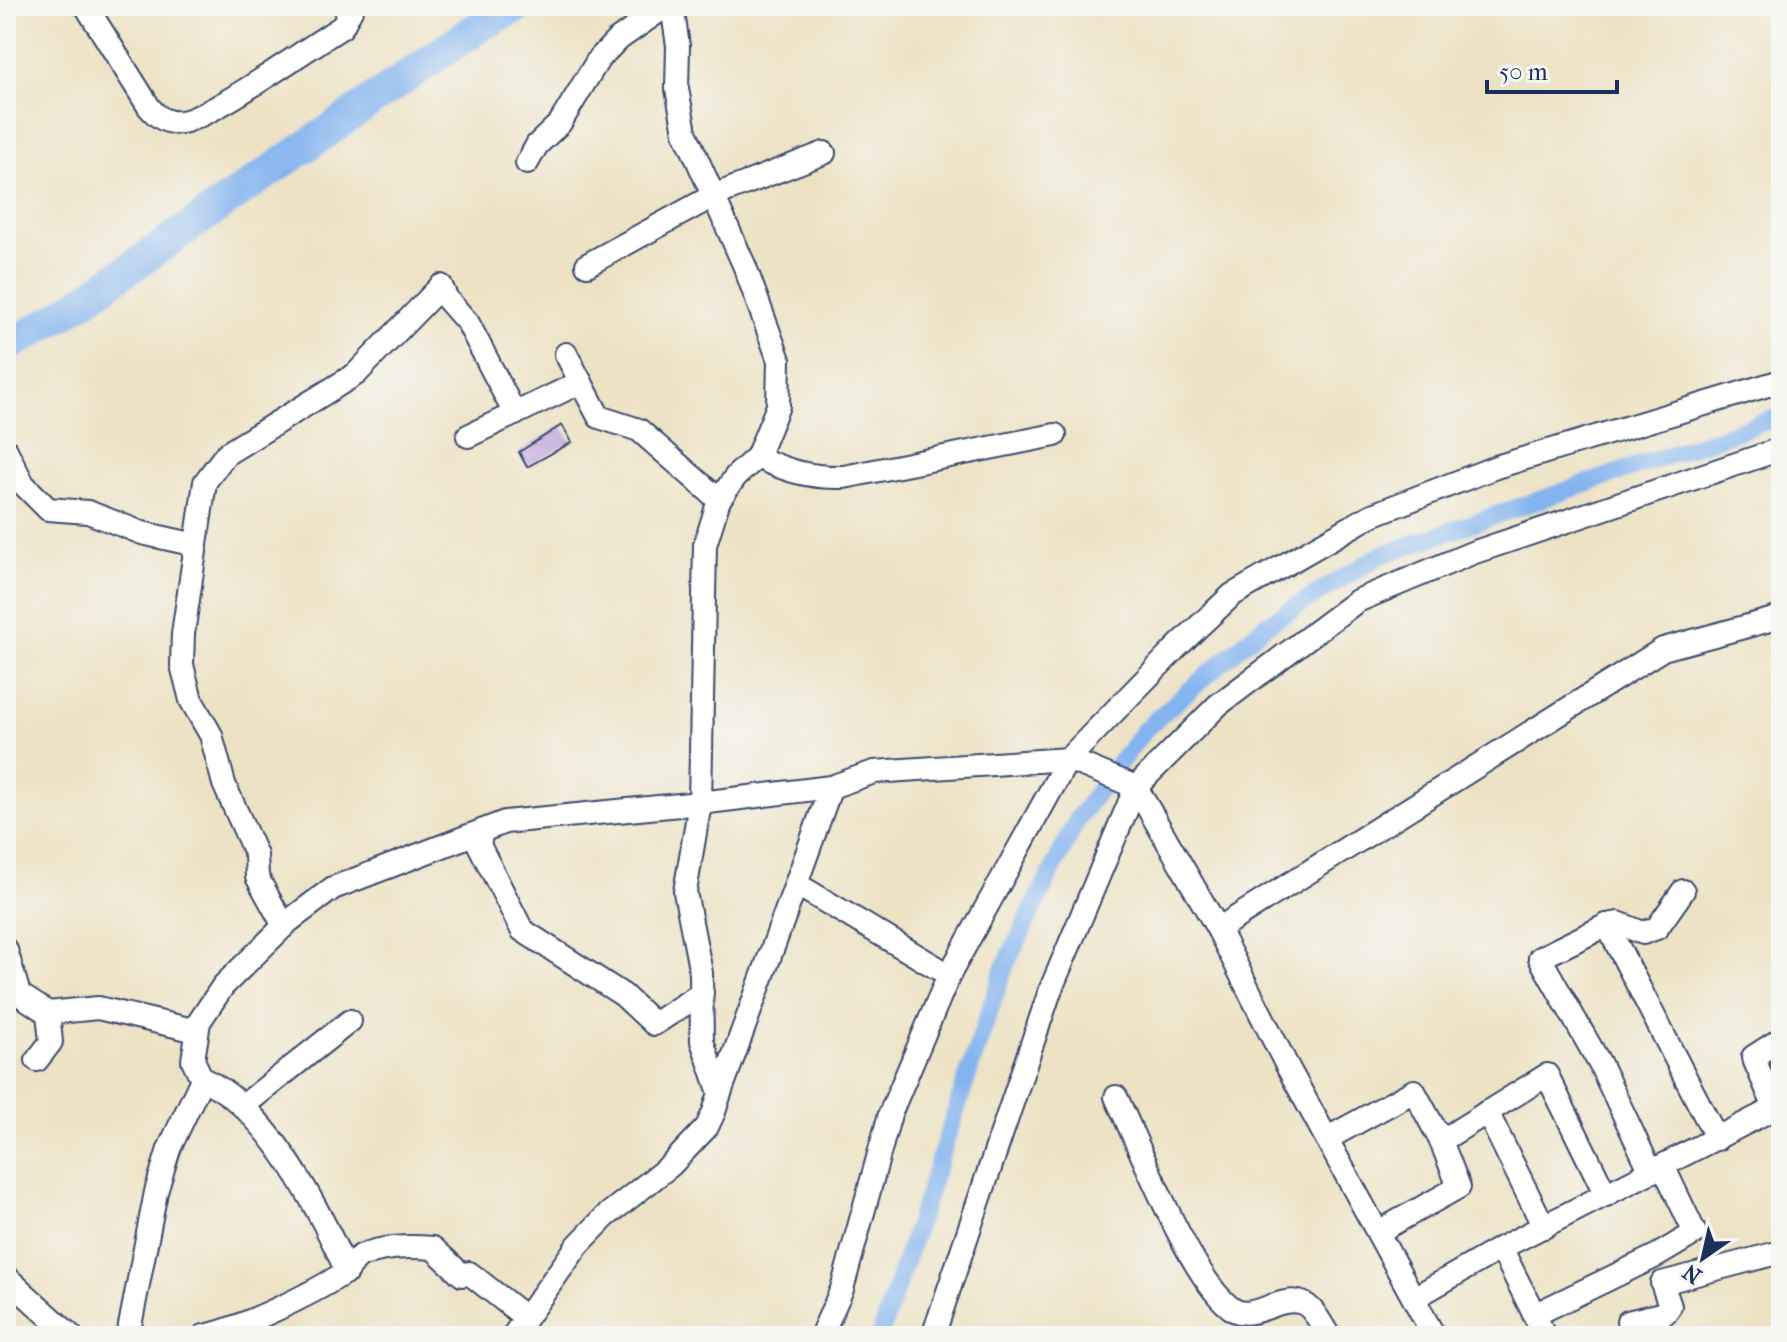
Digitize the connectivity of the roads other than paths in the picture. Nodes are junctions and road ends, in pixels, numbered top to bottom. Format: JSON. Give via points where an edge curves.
{"nodes":[{"id":1,"x":86,"y":6,"type":"edge"},
{"id":2,"x":372,"y":6,"type":"edge"},
{"id":3,"x":667,"y":6,"type":"edge"},
{"id":4,"x":351,"y":13,"type":"edge"},
{"id":5,"x":824,"y":153,"type":"dead end"},
{"id":6,"x":527,"y":163,"type":"dead end"},
{"id":7,"x":711,"y":191,"type":"junction"},
{"id":8,"x":587,"y":265,"type":"dead end"},
{"id":9,"x":566,"y":354,"type":"dead end"},
{"id":10,"x":1781,"y":381,"type":"edge"},
{"id":11,"x":581,"y":382,"type":"junction"},
{"id":12,"x":515,"y":414,"type":"junction"},
{"id":13,"x":1055,"y":435,"type":"dead end"},
{"id":14,"x":468,"y":436,"type":"dead end"},
{"id":15,"x":1781,"y":449,"type":"edge"},
{"id":16,"x":6,"y":450,"type":"edge"},
{"id":17,"x":757,"y":457,"type":"junction"},
{"id":18,"x":719,"y":500,"type":"junction"},
{"id":19,"x":196,"y":545,"type":"junction"},
{"id":20,"x":1781,"y":617,"type":"edge"},
{"id":21,"x":1078,"y":763,"type":"junction"},
{"id":22,"x":1129,"y":784,"type":"junction"},
{"id":23,"x":831,"y":787,"type":"junction"},
{"id":24,"x":700,"y":803,"type":"junction"},
{"id":25,"x":482,"y":831,"type":"junction"},
{"id":26,"x":796,"y":884,"type":"junction"},
{"id":27,"x":1683,"y":891,"type":"dead end"},
{"id":28,"x":1607,"y":925,"type":"junction"},
{"id":29,"x":284,"y":926,"type":"junction"},
{"id":30,"x":1218,"y":929,"type":"junction"},
{"id":31,"x":6,"y":950,"type":"edge"},
{"id":32,"x":949,"y":975,"type":"junction"},
{"id":33,"x":702,"y":993,"type":"junction"},
{"id":34,"x":12,"y":995,"type":"edge"},
{"id":35,"x":48,"y":1013,"type":"junction"},
{"id":36,"x":350,"y":1021,"type":"dead end"},
{"id":37,"x":197,"y":1031,"type":"junction"},
{"id":38,"x":1781,"y":1039,"type":"edge"},
{"id":39,"x":37,"y":1060,"type":"dead end"},
{"id":40,"x":202,"y":1079,"type":"junction"},
{"id":41,"x":720,"y":1093,"type":"junction"},
{"id":42,"x":1116,"y":1097,"type":"dead end"},
{"id":43,"x":243,"y":1106,"type":"junction"},
{"id":44,"x":1778,"y":1106,"type":"edge"},
{"id":45,"x":1487,"y":1112,"type":"junction"},
{"id":46,"x":1328,"y":1138,"type":"junction"},
{"id":47,"x":1717,"y":1139,"type":"junction"},
{"id":48,"x":1441,"y":1141,"type":"junction"},
{"id":49,"x":1658,"y":1170,"type":"junction"},
{"id":50,"x":1606,"y":1195,"type":"junction"},
{"id":51,"x":1544,"y":1227,"type":"junction"},
{"id":52,"x":1378,"y":1232,"type":"junction"},
{"id":53,"x":1501,"y":1248,"type":"junction"},
{"id":54,"x":1781,"y":1252,"type":"edge"},
{"id":55,"x":347,"y":1272,"type":"junction"},
{"id":56,"x":6,"y":1277,"type":"edge"},
{"id":57,"x":1414,"y":1298,"type":"junction"},
{"id":58,"x":1534,"y":1315,"type":"junction"},
{"id":59,"x":519,"y":1327,"type":"edge"},
{"id":60,"x":71,"y":1336,"type":"edge"},
{"id":61,"x":128,"y":1336,"type":"edge"},
{"id":62,"x":204,"y":1336,"type":"edge"},
{"id":63,"x":821,"y":1336,"type":"edge"},
{"id":64,"x":933,"y":1336,"type":"edge"},
{"id":65,"x":1329,"y":1336,"type":"edge"},
{"id":66,"x":1434,"y":1336,"type":"edge"},
{"id":67,"x":1545,"y":1336,"type":"edge"},
{"id":68,"x":1631,"y":1336,"type":"edge"}],
"edges":[{"from":1,"to":4,"type":"street","via":[[156,116],[178,123],[205,113]]},
{"from":2,"to":4,"type":"street"},
{"from":3,"to":6,"type":"street","via":[[616,41],[588,71],[565,116]]},
{"from":3,"to":7,"type":"street","via":[[678,46],[677,89],[685,132]]},
{"from":5,"to":7,"type":"street"},
{"from":7,"to":8,"type":"street"},
{"from":7,"to":17,"type":"street","via":[[779,360],[778,406]]},
{"from":9,"to":11,"type":"street"},
{"from":10,"to":21,"type":"street","via":[[1496,467],[1358,522],[1232,595]]},
{"from":11,"to":12,"type":"street"},
{"from":11,"to":18,"type":"street","via":[[599,417],[639,430]]},
{"from":12,"to":14,"type":"street"},
{"from":12,"to":19,"type":"street","via":[[468,323],[441,286],[356,374],[238,446],[212,468],[205,482]]},
{"from":13,"to":17,"type":"street","via":[[844,477],[791,473]]},
{"from":15,"to":22,"type":"street","via":[[1472,553],[1357,601],[1218,705]]},
{"from":16,"to":19,"type":"street","via":[[23,484],[48,509],[88,512],[142,533]]},
{"from":17,"to":18,"type":"street"},
{"from":18,"to":24,"type":"street","via":[[705,545]]},
{"from":19,"to":29,"type":"street","via":[[182,665],[191,700],[211,735],[224,784],[256,855],[257,877]]},
{"from":20,"to":30,"type":"street","via":[[1663,649]]},
{"from":21,"to":22,"type":"street"},
{"from":21,"to":23,"type":"street","via":[[874,772]]},
{"from":21,"to":32,"type":"street"},
{"from":22,"to":30,"type":"street"},
{"from":22,"to":64,"type":"street","via":[[1050,991]]},
{"from":23,"to":24,"type":"street"},
{"from":23,"to":26,"type":"street"},
{"from":24,"to":25,"type":"street","via":[[518,821]]},
{"from":24,"to":33,"type":"street","via":[[685,892]]},
{"from":25,"to":29,"type":"street","via":[[333,888]]},
{"from":25,"to":33,"type":"street","via":[[479,845],[522,930],[623,995],[654,1024]]},
{"from":26,"to":32,"type":"street"},
{"from":26,"to":41,"type":"street"},
{"from":27,"to":28,"type":"street","via":[[1657,928],[1643,933],[1618,923]]},
{"from":28,"to":47,"type":"street"},
{"from":28,"to":49,"type":"street","via":[[1540,958]]},
{"from":29,"to":37,"type":"street","via":[[223,986]]},
{"from":30,"to":46,"type":"street"},
{"from":31,"to":34,"type":"street"},
{"from":32,"to":63,"type":"street","via":[[890,1114],[842,1289]]},
{"from":33,"to":41,"type":"street","via":[[702,1041]]},
{"from":34,"to":35,"type":"street"},
{"from":35,"to":37,"type":"street","via":[[98,1008]]},
{"from":35,"to":39,"type":"street","via":[[51,1042]]},
{"from":36,"to":43,"type":"street"},
{"from":37,"to":40,"type":"street","via":[[193,1060]]},
{"from":38,"to":44,"type":"street","via":[[1753,1057]]},
{"from":40,"to":43,"type":"street","via":[[224,1088]]},
{"from":40,"to":61,"type":"street","via":[[169,1149],[156,1192]]},
{"from":41,"to":59,"type":"street","via":[[707,1127],[578,1245]]},
{"from":42,"to":65,"type":"street","via":[[1186,1243],[1220,1298],[1243,1313],[1301,1302]]},
{"from":43,"to":55,"type":"street","via":[[318,1207]]},
{"from":44,"to":47,"type":"street"},
{"from":45,"to":48,"type":"street"},
{"from":45,"to":50,"type":"street","via":[[1547,1075]]},
{"from":45,"to":51,"type":"street"},
{"from":46,"to":48,"type":"street","via":[[1414,1091]]},
{"from":46,"to":52,"type":"street"},
{"from":47,"to":49,"type":"street"},
{"from":48,"to":52,"type":"street","via":[[1459,1187]]},
{"from":49,"to":50,"type":"street"},
{"from":49,"to":58,"type":"street","via":[[1695,1233]]},
{"from":50,"to":51,"type":"street"},
{"from":51,"to":53,"type":"street"},
{"from":52,"to":57,"type":"street"},
{"from":53,"to":57,"type":"street"},
{"from":53,"to":58,"type":"street"},
{"from":54,"to":68,"type":"street","via":[[1662,1283],[1670,1306],[1665,1313],[1628,1322]]},
{"from":55,"to":59,"type":"street","via":[[357,1257],[386,1249],[433,1248],[462,1275],[469,1273]]},
{"from":55,"to":62,"type":"street"},
{"from":56,"to":60,"type":"street"},
{"from":57,"to":66,"type":"street"},
{"from":58,"to":67,"type":"street"}]}
